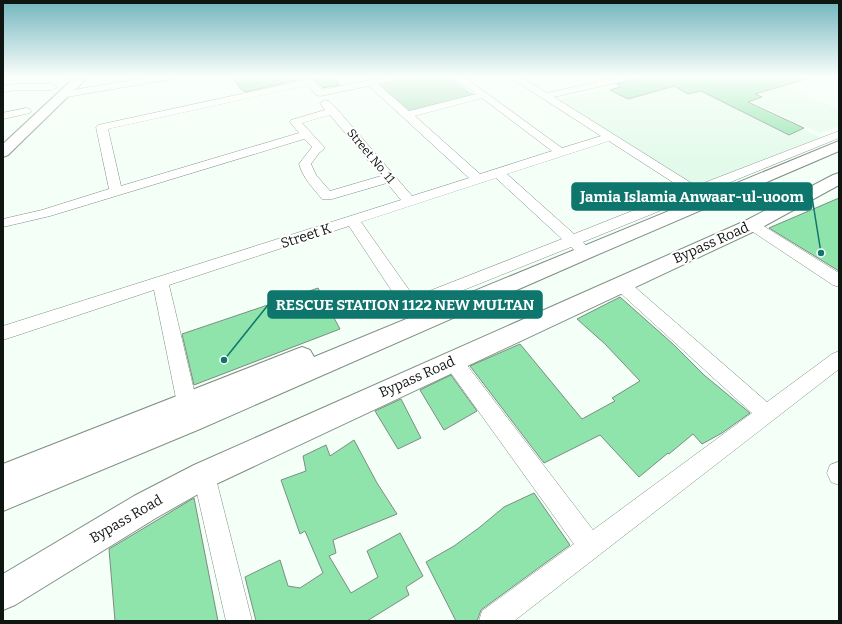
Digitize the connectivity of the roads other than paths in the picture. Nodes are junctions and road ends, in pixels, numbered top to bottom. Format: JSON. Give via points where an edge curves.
{"nodes":[{"id":1,"x":203,"y":105,"type":"edge"},
{"id":2,"x":327,"y":105,"type":"edge"},
{"id":3,"x":396,"y":105,"type":"edge"},
{"id":4,"x":445,"y":105,"type":"edge"},
{"id":5,"x":497,"y":105,"type":"edge"},
{"id":6,"x":559,"y":105,"type":"edge"},
{"id":7,"x":36,"y":106,"type":"joint"},
{"id":8,"x":333,"y":111,"type":"junction"},
{"id":9,"x":407,"y":115,"type":"junction"},
{"id":10,"x":6,"y":121,"type":"edge"},
{"id":11,"x":307,"y":134,"type":"junction"},
{"id":12,"x":839,"y":134,"type":"edge"},
{"id":13,"x":609,"y":137,"type":"junction"},
{"id":14,"x":839,"y":146,"type":"edge"},
{"id":15,"x":3,"y":152,"type":"edge"},
{"id":16,"x":560,"y":152,"type":"junction"},
{"id":17,"x":498,"y":173,"type":"junction"},
{"id":18,"x":389,"y":178,"type":"junction"},
{"id":19,"x":839,"y":178,"type":"edge"},
{"id":20,"x":478,"y":179,"type":"junction"},
{"id":21,"x":116,"y":191,"type":"junction"},
{"id":22,"x":697,"y":192,"type":"junction"},
{"id":23,"x":410,"y":202,"type":"junction"},
{"id":24,"x":353,"y":221,"type":"junction"},
{"id":25,"x":3,"y":223,"type":"edge"},
{"id":26,"x":752,"y":225,"type":"junction"},
{"id":27,"x":579,"y":247,"type":"junction"},
{"id":28,"x":839,"y":281,"type":"edge"},
{"id":29,"x":160,"y":282,"type":"junction"},
{"id":30,"x":622,"y":285,"type":"junction"},
{"id":31,"x":477,"y":298,"type":"junction"},
{"id":32,"x":412,"y":308,"type":"junction"},
{"id":33,"x":3,"y":333,"type":"edge"},
{"id":34,"x":839,"y":359,"type":"edge"},
{"id":35,"x":453,"y":361,"type":"junction"},
{"id":36,"x":187,"y":403,"type":"junction"},
{"id":37,"x":767,"y":414,"type":"junction"},
{"id":38,"x":204,"y":475,"type":"junction"},
{"id":39,"x":3,"y":478,"type":"edge"},
{"id":40,"x":3,"y":496,"type":"edge"},
{"id":41,"x":590,"y":546,"type":"junction"},
{"id":42,"x":3,"y":592,"type":"edge"},
{"id":43,"x":239,"y":621,"type":"edge"},
{"id":44,"x":492,"y":621,"type":"edge"}],
"edges":[{"from":1,"to":21,"type":"street","via":[[102,127]]},
{"from":2,"to":8,"type":"street","name":"Street No. 11"},
{"from":3,"to":9,"type":"street"},
{"from":4,"to":9,"type":"street"},
{"from":5,"to":16,"type":"street"},
{"from":6,"to":13,"type":"street"},
{"from":7,"to":10,"type":"main road"},
{"from":7,"to":15,"type":"main road"},
{"from":8,"to":11,"type":"street","via":[[295,122]]},
{"from":8,"to":18,"type":"street","name":"Street No. 11"},
{"from":9,"to":20,"type":"street"},
{"from":11,"to":18,"type":"street","via":[[319,148],[305,164],[307,171],[327,196]]},
{"from":11,"to":21,"type":"street"},
{"from":12,"to":22,"type":"street"},
{"from":13,"to":16,"type":"street","name":"Street K"},
{"from":13,"to":22,"type":"street"},
{"from":14,"to":27,"type":"main road"},
{"from":16,"to":17,"type":"street","name":"Street K"},
{"from":17,"to":20,"type":"street","name":"Street K"},
{"from":17,"to":27,"type":"street"},
{"from":18,"to":23,"type":"street","name":"Street No. 11"},
{"from":19,"to":26,"type":"main road","name":"Bypass Road"},
{"from":20,"to":23,"type":"street","name":"Street K"},
{"from":21,"to":25,"type":"street"},
{"from":22,"to":27,"type":"street"},
{"from":23,"to":24,"type":"street","name":"Street K"},
{"from":24,"to":29,"type":"street","name":"Street K"},
{"from":24,"to":32,"type":"street"},
{"from":26,"to":28,"type":"street"},
{"from":26,"to":30,"type":"main road","name":"Bypass Road"},
{"from":27,"to":31,"type":"main road"},
{"from":27,"to":32,"type":"street"},
{"from":29,"to":33,"type":"street","name":"Street K"},
{"from":29,"to":36,"type":"street"},
{"from":30,"to":35,"type":"main road","name":"Bypass Road"},
{"from":30,"to":37,"type":"street"},
{"from":31,"to":32,"type":"main road"},
{"from":31,"to":40,"type":"main road","via":[[198,417]]},
{"from":32,"to":36,"type":"main road"},
{"from":34,"to":37,"type":"street"},
{"from":35,"to":38,"type":"main road","name":"Bypass Road"},
{"from":35,"to":41,"type":"street"},
{"from":36,"to":39,"type":"main road"},
{"from":37,"to":41,"type":"street"},
{"from":38,"to":42,"type":"main road","name":"Bypass Road"},
{"from":38,"to":43,"type":"street"},
{"from":41,"to":44,"type":"street"}]}
